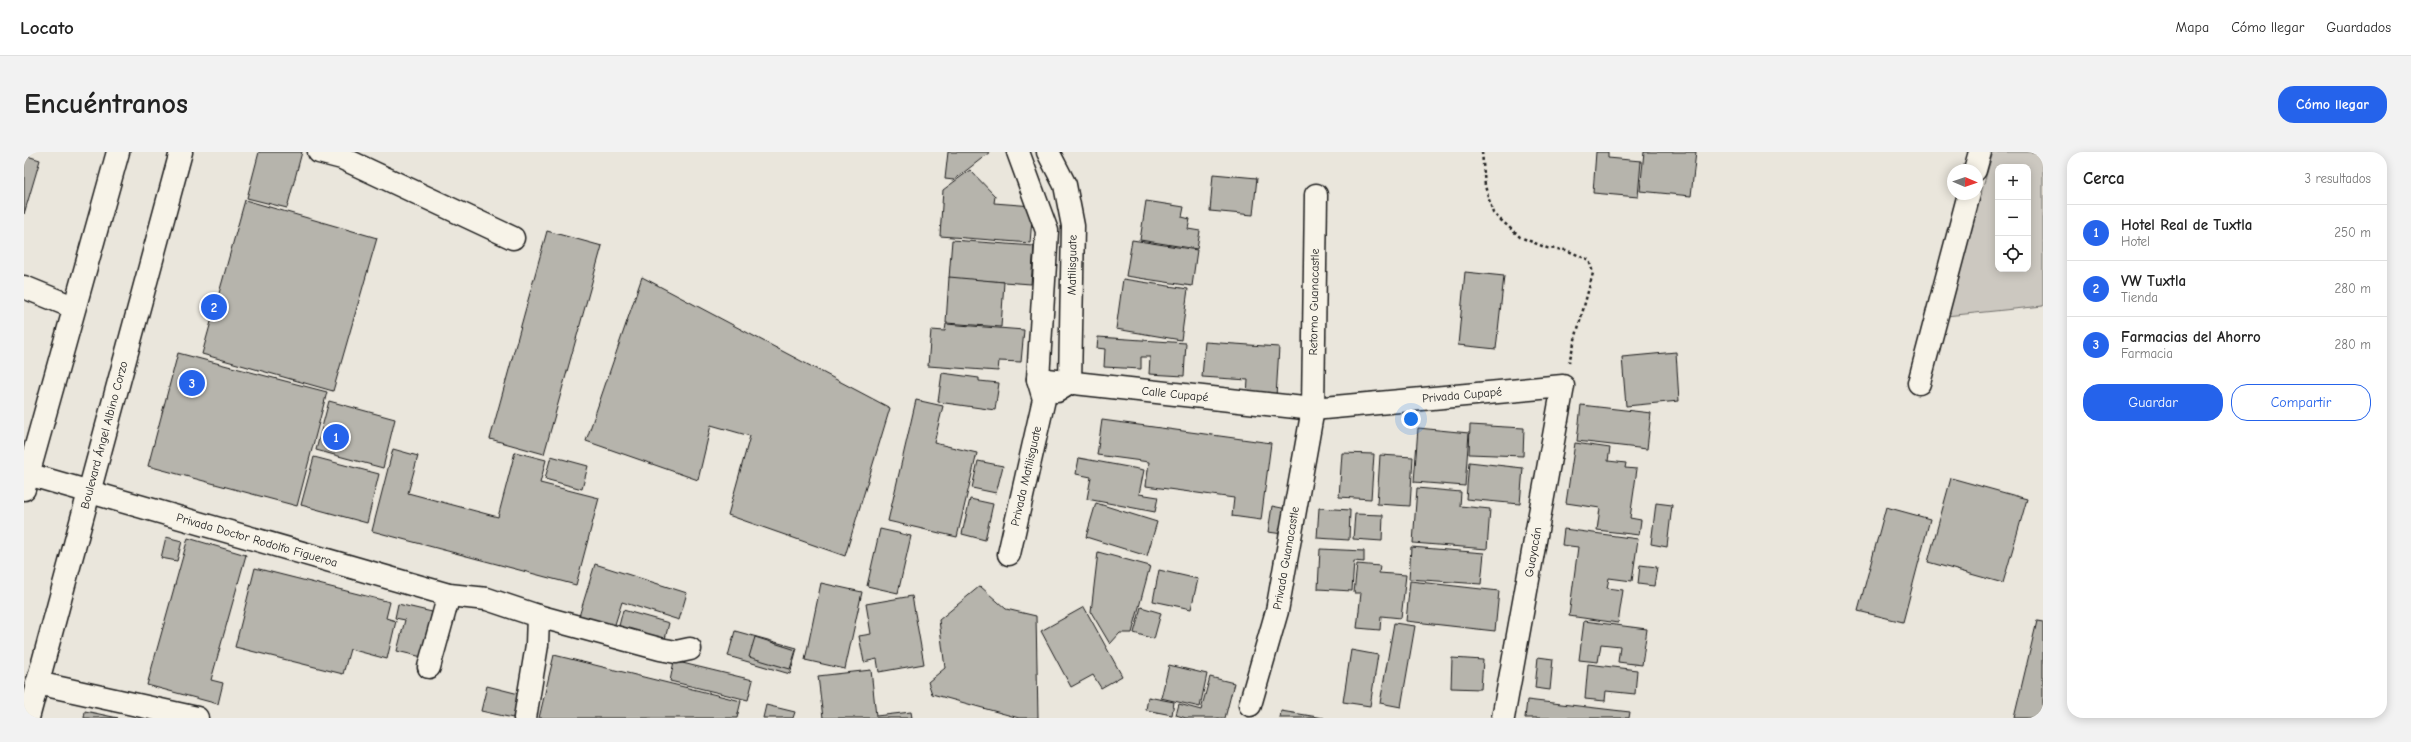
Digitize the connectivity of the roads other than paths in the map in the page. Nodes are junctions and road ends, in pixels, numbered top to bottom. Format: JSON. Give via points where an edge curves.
{"nodes":[{"id":1,"x":118,"y":152,"type":"edge"},
{"id":2,"x":181,"y":152,"type":"edge"},
{"id":3,"x":319,"y":152,"type":"edge"},
{"id":4,"x":1018,"y":152,"type":"edge"},
{"id":5,"x":1048,"y":152,"type":"edge"},
{"id":6,"x":1980,"y":152,"type":"edge"},
{"id":7,"x":1977,"y":164,"type":"edge"},
{"id":8,"x":1316,"y":195,"type":"dead end"},
{"id":9,"x":1967,"y":200,"type":"edge"},
{"id":10,"x":513,"y":238,"type":"dead end"},
{"id":11,"x":24,"y":287,"type":"edge"},
{"id":12,"x":73,"y":307,"type":"junction"},
{"id":13,"x":1070,"y":383,"type":"junction"},
{"id":14,"x":1919,"y":383,"type":"dead end"},
{"id":15,"x":1563,"y":386,"type":"joint"},
{"id":16,"x":1041,"y":389,"type":"junction"},
{"id":17,"x":1313,"y":409,"type":"junction"},
{"id":18,"x":25,"y":479,"type":"edge"},
{"id":19,"x":89,"y":492,"type":"junction"},
{"id":20,"x":1009,"y":554,"type":"dead end"},
{"id":21,"x":449,"y":595,"type":"junction"},
{"id":22,"x":538,"y":616,"type":"junction"},
{"id":23,"x":690,"y":649,"type":"dead end"},
{"id":24,"x":428,"y":667,"type":"dead end"},
{"id":25,"x":37,"y":683,"type":"junction"},
{"id":26,"x":1250,"y":705,"type":"dead end"},
{"id":27,"x":28,"y":718,"type":"edge"},
{"id":28,"x":197,"y":718,"type":"edge"},
{"id":29,"x":525,"y":718,"type":"edge"},
{"id":30,"x":1503,"y":718,"type":"edge"}],
"edges":[{"from":1,"to":12,"type":"street"},
{"from":2,"to":19,"type":"street","name":"Boulevard Ángel Albino Corzo"},
{"from":3,"to":10,"type":"street","via":[[342,158]]},
{"from":4,"to":16,"type":"street","via":[[1047,231]]},
{"from":5,"to":13,"type":"street","name":"Matilisguate","via":[[1065,185],[1073,226]]},
{"from":6,"to":7,"type":"street"},
{"from":8,"to":17,"type":"street","name":"Retorno Guanacastle"},
{"from":9,"to":14,"type":"street"},
{"from":11,"to":12,"type":"street"},
{"from":12,"to":18,"type":"street"},
{"from":13,"to":16,"type":"street","name":"Calle Cupapé"},
{"from":13,"to":17,"type":"street","name":"Calle Cupapé"},
{"from":15,"to":17,"type":"street","name":"Privada Cupapé"},
{"from":15,"to":30,"type":"street","name":"Guayacán"},
{"from":16,"to":20,"type":"street","name":"Privada Matilisguate"},
{"from":17,"to":26,"type":"street","name":"Privada Guanacastle","via":[[1277,611]]},
{"from":18,"to":19,"type":"street","name":"Privada Doctor Rodolfo Figueroa"},
{"from":19,"to":21,"type":"street","name":"Privada Doctor Rodolfo Figueroa"},
{"from":19,"to":25,"type":"street","name":"Boulevard Ángel Albino Corzo"},
{"from":21,"to":22,"type":"street","name":"Privada Doctor Rodolfo Figueroa","via":[[487,599]]},
{"from":21,"to":24,"type":"street"},
{"from":22,"to":23,"type":"street","name":"Privada Doctor Rodolfo Figueroa","via":[[660,649],[676,652]]},
{"from":22,"to":29,"type":"street","via":[[537,645]]},
{"from":25,"to":27,"type":"street","name":"Boulevard Ángel Albino Corzo"},
{"from":25,"to":28,"type":"street"}]}
